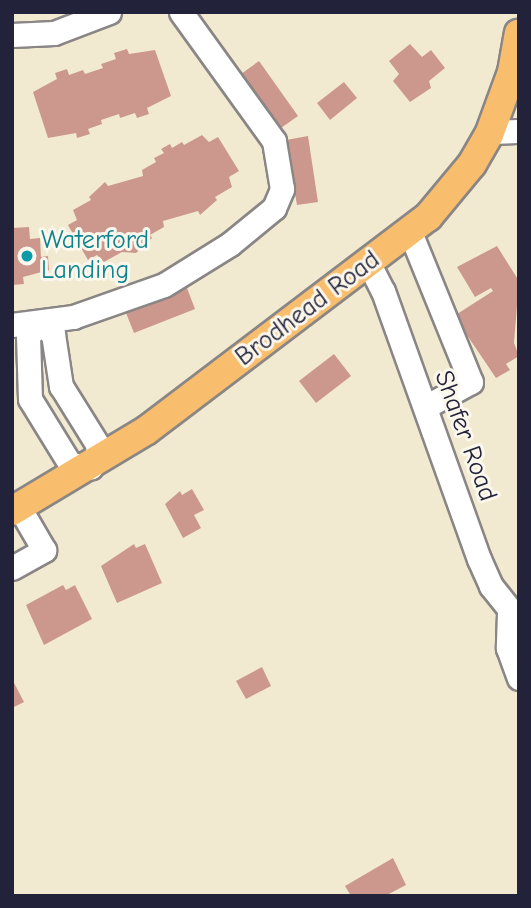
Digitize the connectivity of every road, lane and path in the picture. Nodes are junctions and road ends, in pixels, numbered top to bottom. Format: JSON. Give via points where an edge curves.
{"nodes":[{"id":1,"x":109,"y":12,"type":"edge"},
{"id":2,"x":181,"y":12,"type":"edge"},
{"id":3,"x":12,"y":34,"type":"edge"},
{"id":4,"x":519,"y":34,"type":"edge"},
{"id":5,"x":519,"y":131,"type":"edge"},
{"id":6,"x":490,"y":132,"type":"junction"},
{"id":7,"x":410,"y":232,"type":"junction"},
{"id":8,"x":369,"y":264,"type":"junction"},
{"id":9,"x":39,"y":323,"type":"junction"},
{"id":10,"x":12,"y":325,"type":"edge"},
{"id":11,"x":425,"y":407,"type":"junction"},
{"id":12,"x":91,"y":467,"type":"junction"},
{"id":13,"x":15,"y":509,"type":"edge"},
{"id":14,"x":12,"y":568,"type":"edge"},
{"id":15,"x":514,"y":617,"type":"edge"},
{"id":16,"x":519,"y":678,"type":"edge"}],
"edges":[{"from":1,"to":3,"type":"street","via":[[47,35]]},
{"from":2,"to":9,"type":"street","via":[[274,141],[282,190],[274,208],[219,251],[164,285],[96,311]]},
{"from":4,"to":6,"type":"main road","name":"Brodhead Road","via":[[512,72]]},
{"from":5,"to":6,"type":"street"},
{"from":6,"to":7,"type":"main road","name":"Brodhead Road","via":[[452,192]]},
{"from":7,"to":8,"type":"main road","name":"Brodhead Road"},
{"from":7,"to":11,"type":"street","via":[[471,382]]},
{"from":8,"to":11,"type":"street","name":"Shafer Road"},
{"from":8,"to":12,"type":"main road","name":"Brodhead Road"},
{"from":9,"to":10,"type":"street"},
{"from":9,"to":12,"type":"street","via":[[53,334],[61,386],[99,447]]},
{"from":9,"to":12,"type":"street","via":[[28,336],[30,399],[70,464]]},
{"from":11,"to":15,"type":"street","name":"Shafer Road","via":[[479,559]]},
{"from":12,"to":13,"type":"main road","name":"Brodhead Road"},
{"from":13,"to":14,"type":"street","via":[[44,550]]},
{"from":15,"to":16,"type":"street","via":[[508,648]]}]}
